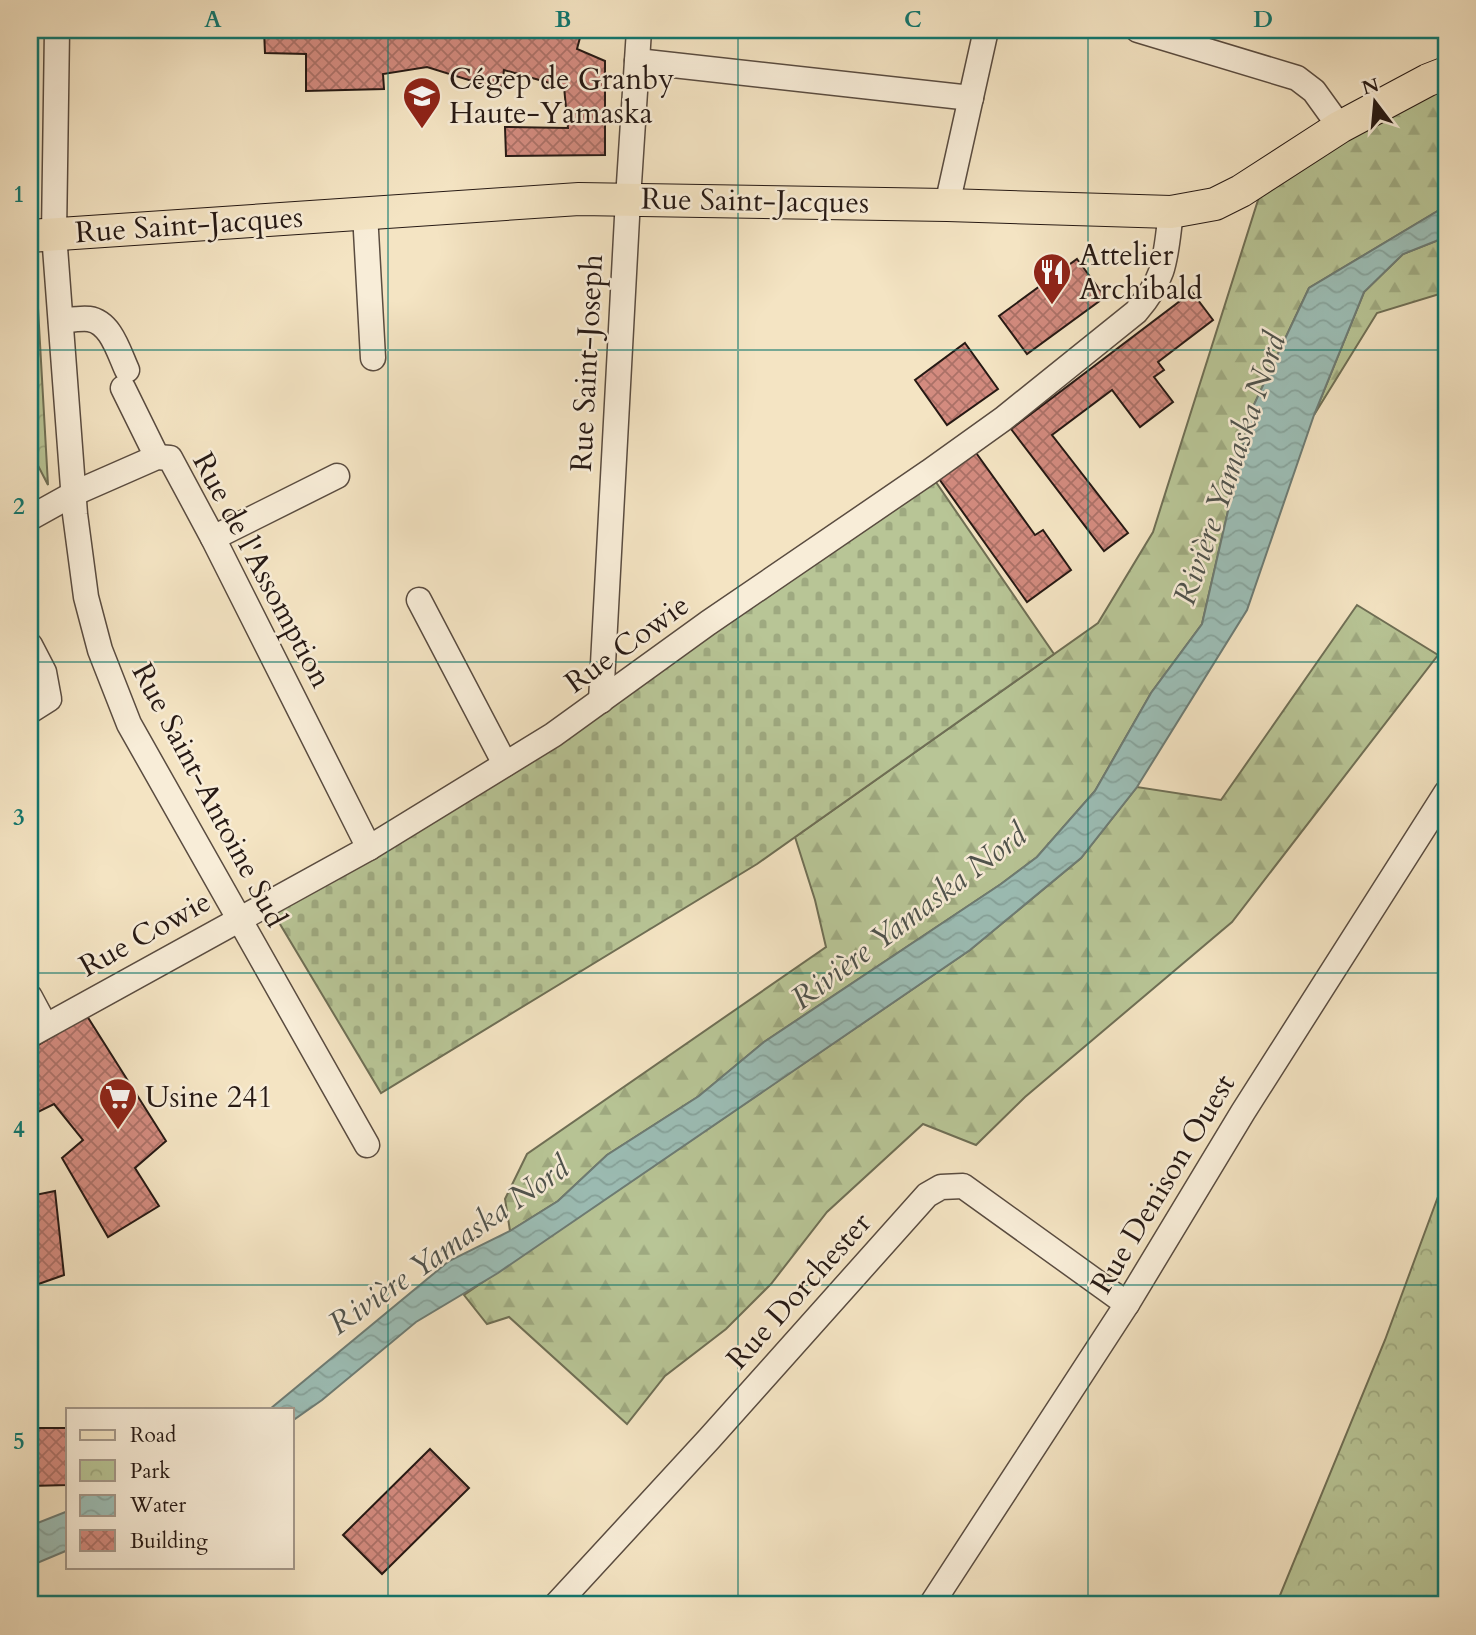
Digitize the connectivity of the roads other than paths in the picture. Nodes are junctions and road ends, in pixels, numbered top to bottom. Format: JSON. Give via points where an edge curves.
{"nodes":[{"id":1,"x":57,"y":30,"type":"edge"},
{"id":2,"x":639,"y":30,"type":"edge"},
{"id":3,"x":986,"y":30,"type":"edge"},
{"id":4,"x":1138,"y":30,"type":"edge"},
{"id":5,"x":637,"y":61,"type":"junction"},
{"id":6,"x":1446,"y":73,"type":"edge"},
{"id":7,"x":971,"y":98,"type":"junction"},
{"id":8,"x":1340,"y":127,"type":"junction"},
{"id":9,"x":628,"y":199,"type":"junction"},
{"id":10,"x":947,"y":205,"type":"junction"},
{"id":11,"x":1171,"y":212,"type":"junction"},
{"id":12,"x":365,"y":213,"type":"junction"},
{"id":13,"x":42,"y":235,"type":"edge"},
{"id":14,"x":61,"y":321,"type":"junction"},
{"id":15,"x":373,"y":358,"type":"dead end"},
{"id":16,"x":158,"y":457,"type":"junction"},
{"id":17,"x":337,"y":476,"type":"dead end"},
{"id":18,"x":75,"y":493,"type":"junction"},
{"id":19,"x":30,"y":518,"type":"edge"},
{"id":20,"x":214,"y":538,"type":"junction"},
{"id":21,"x":419,"y":600,"type":"dead end"},
{"id":22,"x":30,"y":645,"type":"edge"},
{"id":23,"x":601,"y":701,"type":"junction"},
{"id":24,"x":30,"y":711,"type":"edge"},
{"id":25,"x":505,"y":764,"type":"junction"},
{"id":26,"x":1446,"y":793,"type":"edge"},
{"id":27,"x":369,"y":848,"type":"junction"},
{"id":28,"x":237,"y":919,"type":"junction"},
{"id":29,"x":30,"y":996,"type":"edge"},
{"id":30,"x":37,"y":1030,"type":"edge"},
{"id":31,"x":367,"y":1145,"type":"dead end"},
{"id":32,"x":1127,"y":1304,"type":"junction"},
{"id":33,"x":556,"y":1605,"type":"edge"},
{"id":34,"x":931,"y":1605,"type":"edge"}],
"edges":[{"from":1,"to":13,"type":"street","name":"Rue Saint-Antoine Sud"},
{"from":2,"to":5,"type":"street","name":"Rue Saint-Joseph"},
{"from":3,"to":7,"type":"street"},
{"from":4,"to":8,"type":"street","via":[[1297,78],[1314,91]]},
{"from":5,"to":7,"type":"street"},
{"from":5,"to":9,"type":"street","name":"Rue Saint-Joseph"},
{"from":6,"to":8,"type":"main road","name":"Rue Saint-Jacques"},
{"from":7,"to":10,"type":"street"},
{"from":8,"to":11,"type":"main road","name":"Rue Saint-Jacques","via":[[1224,200]]},
{"from":9,"to":10,"type":"main road","name":"Rue Saint-Jacques"},
{"from":9,"to":12,"type":"main road","name":"Rue Saint-Jacques"},
{"from":9,"to":23,"type":"street","name":"Rue Saint-Joseph"},
{"from":10,"to":11,"type":"main road","name":"Rue Saint-Jacques"},
{"from":11,"to":23,"type":"street","name":"Rue Cowie","via":[[1163,272],[1136,312],[972,442]]},
{"from":12,"to":13,"type":"main road","name":"Rue Saint-Jacques"},
{"from":12,"to":15,"type":"street"},
{"from":13,"to":14,"type":"street","name":"Rue Saint-Antoine Sud"},
{"from":14,"to":16,"type":"street","via":[[88,319],[107,328]]},
{"from":14,"to":18,"type":"street","name":"Rue Saint-Antoine Sud"},
{"from":16,"to":18,"type":"street","name":"Rue de l'Assomption"},
{"from":16,"to":20,"type":"street","name":"Rue de l'Assomption","via":[[170,458]]},
{"from":17,"to":20,"type":"street"},
{"from":18,"to":19,"type":"street","name":"Rue de l'Assomption"},
{"from":18,"to":28,"type":"street","name":"Rue Saint-Antoine Sud","via":[[86,597],[100,650],[129,724]]},
{"from":20,"to":27,"type":"street","name":"Rue de l'Assomption"},
{"from":21,"to":25,"type":"street"},
{"from":22,"to":24,"type":"street","via":[[44,671],[48,699]]},
{"from":23,"to":25,"type":"street","name":"Rue Cowie"},
{"from":25,"to":27,"type":"street","name":"Rue Cowie"},
{"from":26,"to":32,"type":"street","name":"Rue Denison Ouest"},
{"from":27,"to":28,"type":"street","name":"Rue Cowie"},
{"from":28,"to":30,"type":"street","name":"Rue Cowie"},
{"from":28,"to":31,"type":"street","name":"Rue Saint-Antoine Sud"},
{"from":29,"to":30,"type":"street"},
{"from":32,"to":33,"type":"street","name":"Rue Dorchester","via":[[963,1186],[942,1186],[927,1195]]},
{"from":32,"to":34,"type":"street","name":"Rue Denison Ouest"}]}
